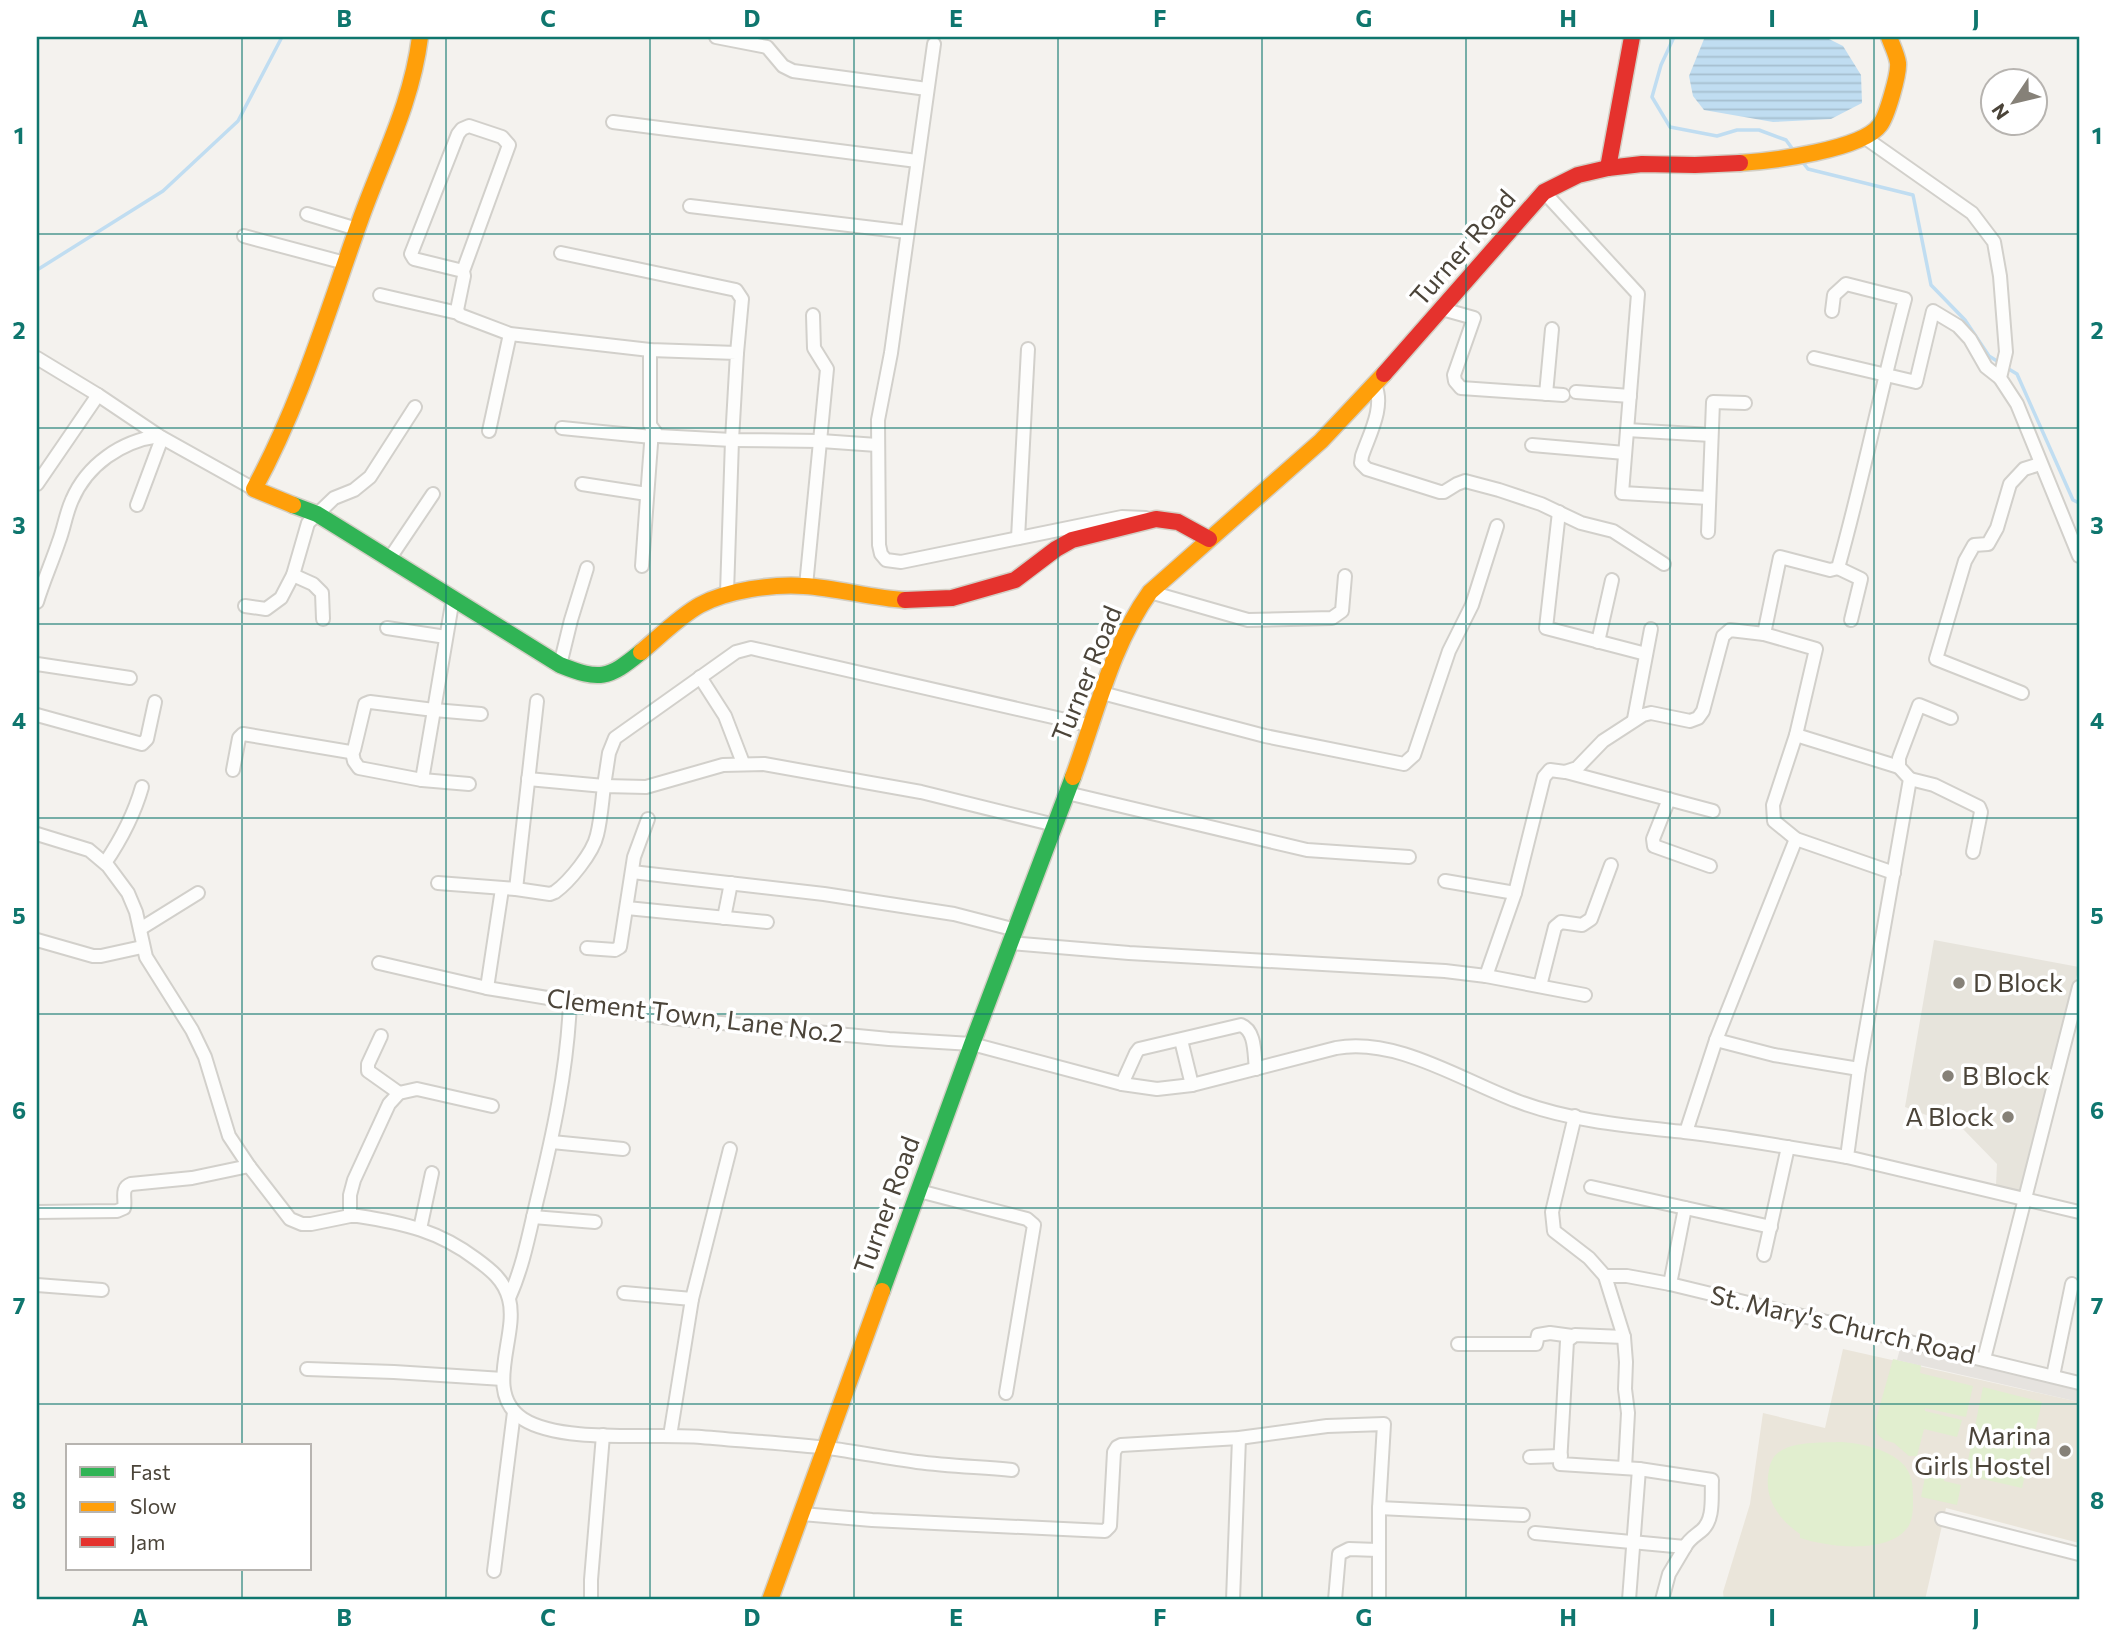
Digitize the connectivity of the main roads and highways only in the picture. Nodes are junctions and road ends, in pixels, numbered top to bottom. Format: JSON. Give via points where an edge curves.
{"nodes":[{"id":1,"x":420,"y":37,"type":"edge"},
{"id":2,"x":1632,"y":37,"type":"edge"},
{"id":3,"x":1889,"y":37,"type":"edge"},
{"id":4,"x":1608,"y":168,"type":"junction"},
{"id":5,"x":1209,"y":539,"type":"junction"},
{"id":6,"x":770,"y":1600,"type":"edge"}],
"edges":[{"from":1,"to":5,"type":"main road","via":[[411,87],[305,382],[254,489],[317,514],[561,665],[600,676],[620,669],[698,606],[727,593],[806,586],[880,598],[931,600],[968,595],[1014,580],[1072,540],[1157,519],[1178,522]]},
{"from":2,"to":4,"type":"main road"},
{"from":3,"to":4,"type":"main road","name":"Turner Road","via":[[1898,63],[1891,100],[1880,126],[1864,137],[1771,161]]},
{"from":4,"to":5,"type":"main road","name":"Turner Road","via":[[1578,175],[1544,192],[1321,441]]},
{"from":5,"to":6,"type":"main road","name":"Turner Road","via":[[1150,592],[1133,616]]}]}
